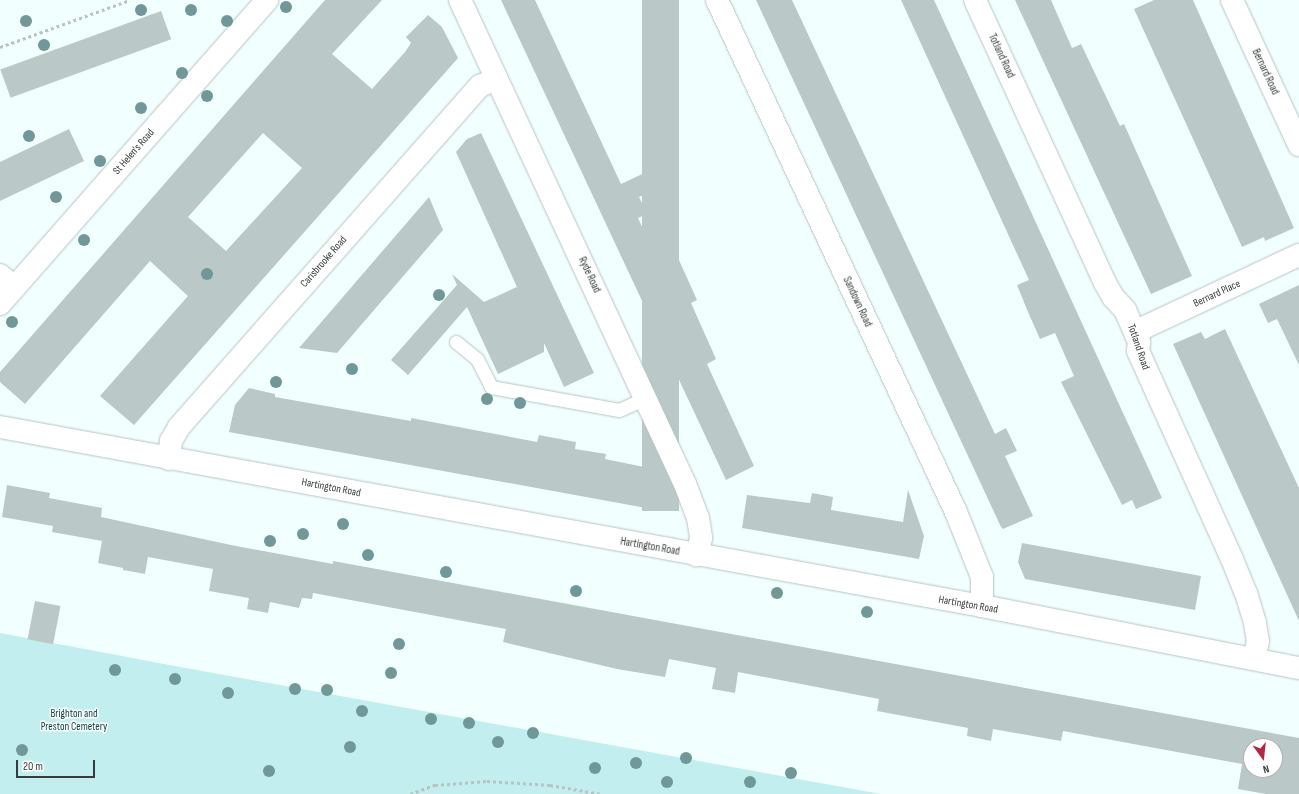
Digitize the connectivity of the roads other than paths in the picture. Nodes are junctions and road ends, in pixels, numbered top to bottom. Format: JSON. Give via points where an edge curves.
{"nodes":[{"id":1,"x":266,"y":0,"type":"edge"},
{"id":2,"x":460,"y":0,"type":"edge"},
{"id":3,"x":717,"y":0,"type":"edge"},
{"id":4,"x":975,"y":0,"type":"edge"},
{"id":5,"x":1232,"y":0,"type":"edge"},
{"id":6,"x":496,"y":79,"type":"junction"},
{"id":7,"x":1299,"y":145,"type":"edge"},
{"id":8,"x":1299,"y":255,"type":"edge"},
{"id":9,"x":7,"y":281,"type":"edge"},
{"id":10,"x":0,"y":304,"type":"edge"},
{"id":11,"x":1136,"y":335,"type":"junction"},
{"id":12,"x":456,"y":342,"type":"dead end"},
{"id":13,"x":646,"y":398,"type":"junction"},
{"id":14,"x":0,"y":427,"type":"edge"},
{"id":15,"x":169,"y":459,"type":"junction"},
{"id":16,"x":697,"y":556,"type":"junction"},
{"id":17,"x":982,"y":606,"type":"junction"},
{"id":18,"x":1254,"y":659,"type":"junction"},
{"id":19,"x":1299,"y":668,"type":"edge"}],
"edges":[{"from":1,"to":9,"type":"street","name":"St Helen's Road"},
{"from":2,"to":6,"type":"street","name":"Ryde Road"},
{"from":3,"to":17,"type":"street","name":"Sandown Road","via":[[959,518],[982,577]]},
{"from":4,"to":11,"type":"street","name":"Totland Road","via":[[1105,283],[1125,310]]},
{"from":5,"to":7,"type":"street","name":"Bernard Road"},
{"from":6,"to":13,"type":"street","name":"Ryde Road"},
{"from":6,"to":15,"type":"street","name":"Carisbrooke Road","via":[[480,86],[179,427],[172,441]]},
{"from":8,"to":11,"type":"street","name":"Bernard Place","via":[[1145,327]]},
{"from":9,"to":10,"type":"street","name":"St Helen's Road"},
{"from":11,"to":18,"type":"street","name":"Totland Road","via":[[1139,342],[1138,351],[1246,593],[1258,641]]},
{"from":12,"to":13,"type":"lane","via":[[477,359],[492,387],[619,410]]},
{"from":13,"to":16,"type":"street","name":"Ryde Road","via":[[698,518],[701,538]]},
{"from":14,"to":15,"type":"street","name":"Hartington Road"},
{"from":15,"to":16,"type":"street","name":"Hartington Road"},
{"from":16,"to":17,"type":"street","name":"Hartington Road"},
{"from":17,"to":18,"type":"street","name":"Hartington Road"},
{"from":18,"to":19,"type":"street","name":"Hartington Road"}]}
